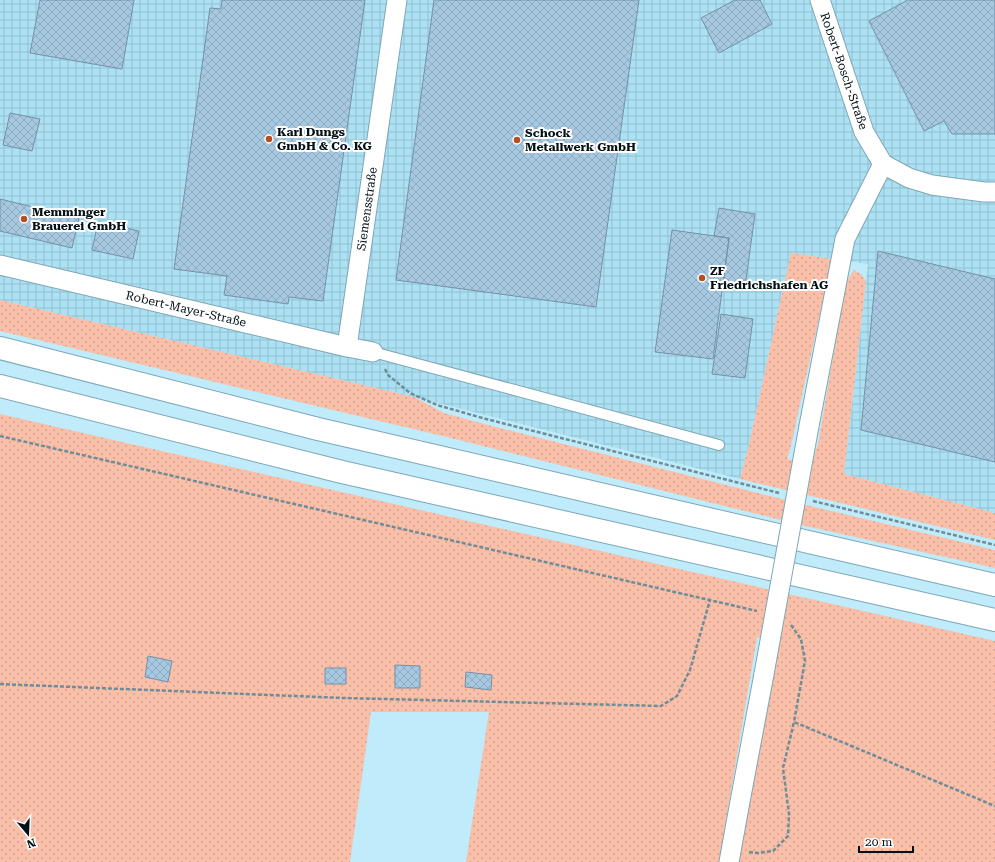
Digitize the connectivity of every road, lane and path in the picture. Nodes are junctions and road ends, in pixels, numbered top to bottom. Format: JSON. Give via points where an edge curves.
{"nodes":[{"id":1,"x":397,"y":0,"type":"edge"},
{"id":2,"x":820,"y":0,"type":"edge"},
{"id":3,"x":882,"y":164,"type":"junction"},
{"id":4,"x":995,"y":192,"type":"edge"},
{"id":5,"x":0,"y":265,"type":"edge"},
{"id":6,"x":347,"y":347,"type":"junction"},
{"id":7,"x":0,"y":348,"type":"edge"},
{"id":8,"x":373,"y":352,"type":"junction"},
{"id":9,"x":3,"y":389,"type":"edge"},
{"id":10,"x":0,"y":436,"type":"edge"},
{"id":11,"x":719,"y":445,"type":"dead end"},
{"id":12,"x":780,"y":493,"type":"dead end"},
{"id":13,"x":811,"y":501,"type":"dead end"},
{"id":14,"x":995,"y":545,"type":"edge"},
{"id":15,"x":995,"y":585,"type":"edge"},
{"id":16,"x":710,"y":600,"type":"junction"},
{"id":17,"x":759,"y":612,"type":"dead end"},
{"id":18,"x":995,"y":620,"type":"edge"},
{"id":19,"x":786,"y":623,"type":"dead end"},
{"id":20,"x":0,"y":684,"type":"edge"},
{"id":21,"x":794,"y":722,"type":"junction"},
{"id":22,"x":995,"y":806,"type":"edge"},
{"id":23,"x":730,"y":855,"type":"edge"}],
"edges":[{"from":1,"to":6,"type":"street","name":"Siemensstraße"},
{"from":2,"to":3,"type":"street","name":"Robert-Bosch-Straße","via":[[864,132]]},
{"from":3,"to":4,"type":"street","via":[[909,178],[932,185]]},
{"from":3,"to":23,"type":"street","bridge":true,"via":[[845,239]]},
{"from":5,"to":6,"type":"street","name":"Robert-Mayer-Straße"},
{"from":6,"to":8,"type":"street","name":"Robert-Mayer-Straße"},
{"from":7,"to":15,"type":"highway","via":[[318,429]]},
{"from":8,"to":11,"type":"lane"},
{"from":8,"to":12,"type":"path","via":[[388,375],[410,393],[437,404],[494,421]]},
{"from":9,"to":18,"type":"highway","via":[[342,472]]},
{"from":10,"to":16,"type":"path"},
{"from":13,"to":14,"type":"path"},
{"from":16,"to":17,"type":"path"},
{"from":16,"to":20,"type":"path","via":[[690,670],[677,696],[661,706],[344,698]]},
{"from":19,"to":21,"type":"path","via":[[792,626],[801,639],[805,661]]},
{"from":21,"to":22,"type":"path"},
{"from":21,"to":23,"type":"path","via":[[783,768],[789,814],[788,836],[773,851]]}]}
